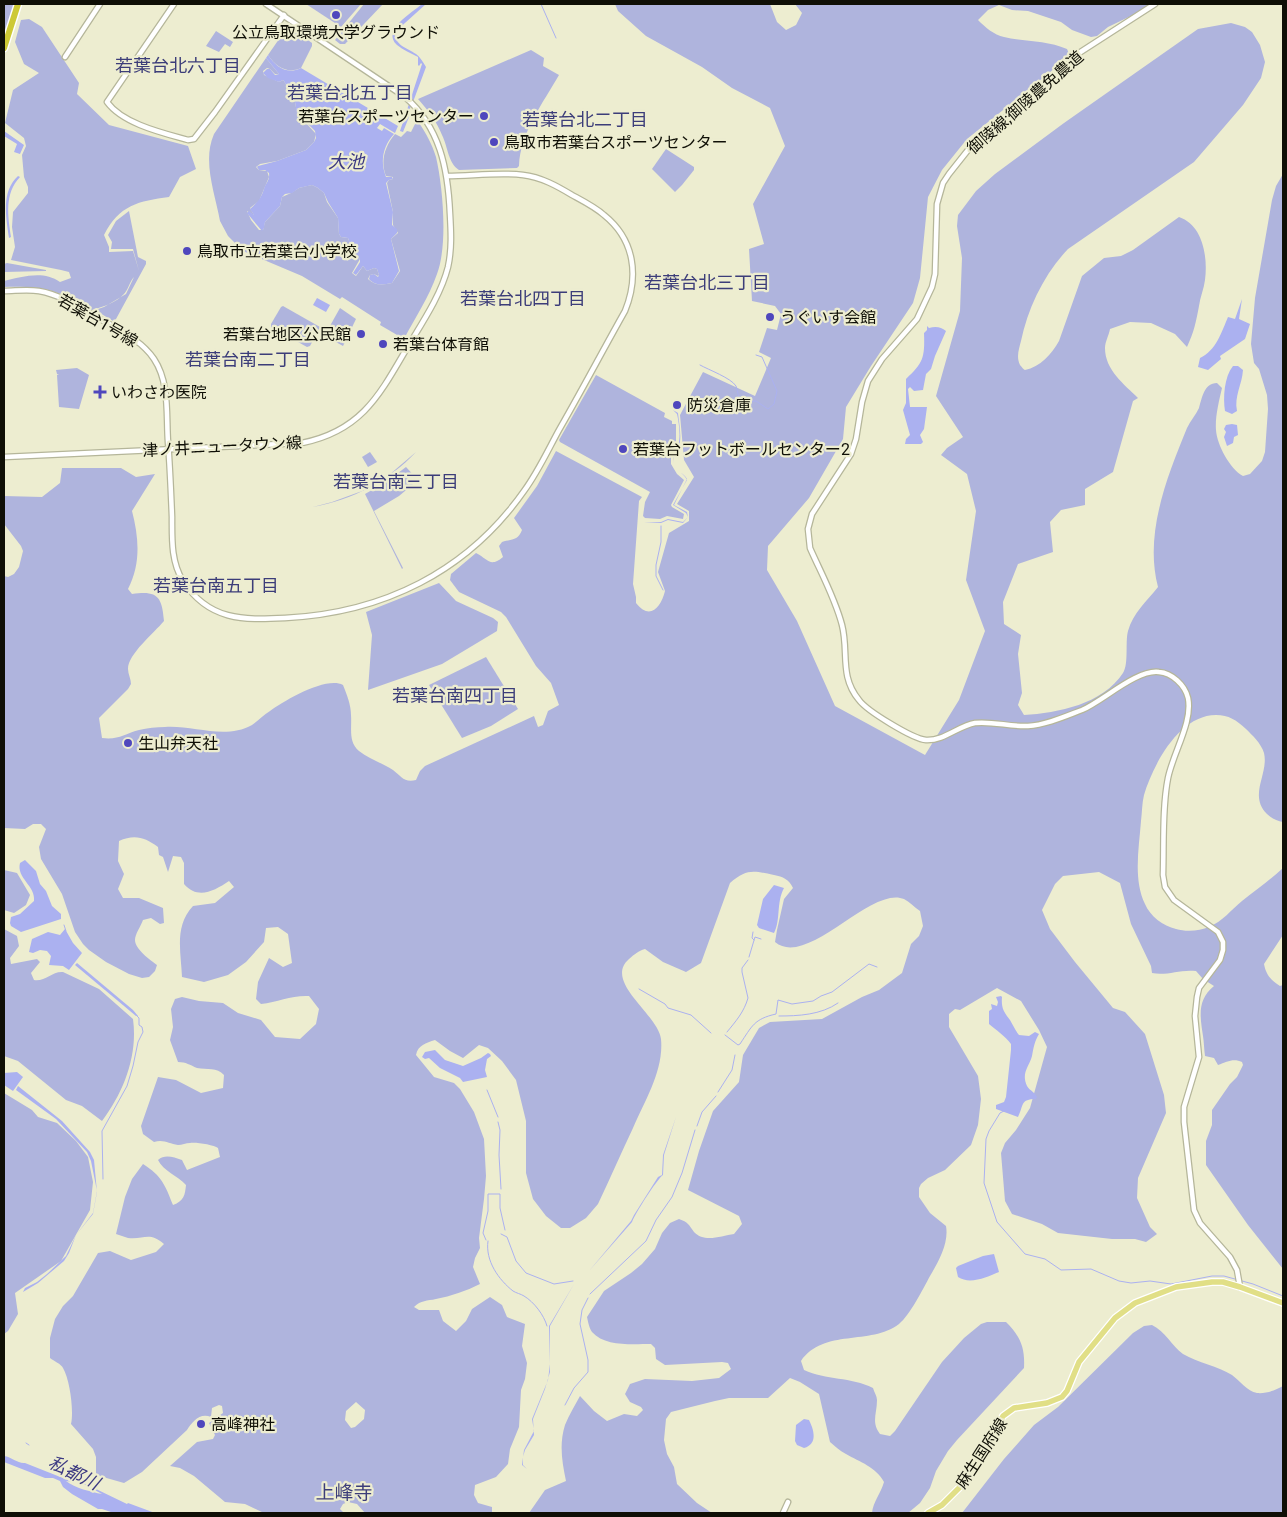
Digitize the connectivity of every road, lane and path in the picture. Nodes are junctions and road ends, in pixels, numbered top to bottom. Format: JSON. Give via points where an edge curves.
{"nodes":[{"id":1,"x":18,"y":4,"type":"edge"},
{"id":2,"x":100,"y":4,"type":"edge"},
{"id":3,"x":174,"y":4,"type":"edge"},
{"id":4,"x":266,"y":4,"type":"edge"},
{"id":5,"x":1155,"y":4,"type":"edge"},
{"id":6,"x":284,"y":15,"type":"junction"},
{"id":7,"x":4,"y":48,"type":"edge"},
{"id":8,"x":65,"y":57,"type":"dead end"},
{"id":9,"x":447,"y":176,"type":"junction"},
{"id":10,"x":4,"y":291,"type":"edge"},
{"id":11,"x":169,"y":450,"type":"junction"},
{"id":12,"x":4,"y":457,"type":"edge"},
{"id":13,"x":1240,"y":1286,"type":"junction"},
{"id":14,"x":1283,"y":1303,"type":"edge"},
{"id":15,"x":788,"y":1502,"type":"dead end"},
{"id":16,"x":783,"y":1513,"type":"edge"},
{"id":17,"x":928,"y":1513,"type":"edge"}],
"edges":[{"from":1,"to":7,"type":"highway"},
{"from":2,"to":8,"type":"street"},
{"from":3,"to":6,"type":"street","via":[[108,102],[117,112],[142,126],[188,140],[194,138]]},
{"from":4,"to":6,"type":"street","name":"津ノ井ニュータウン線"},
{"from":5,"to":13,"type":"street","name":"御陵線;御陵農免農道","via":[[1079,53],[1038,93],[972,144],[943,183],[937,204],[932,287],[917,319],[882,359],[868,382],[851,454],[812,514],[808,539],[841,623],[851,690],[860,702],[916,738],[936,739],[975,723],[1028,726],[1044,723],[1082,709],[1146,673],[1171,675],[1185,689],[1189,710],[1168,779],[1163,875],[1165,887],[1174,900],[1218,932],[1223,950],[1220,960],[1199,988],[1197,997],[1195,1016],[1199,1057],[1184,1107],[1184,1138],[1194,1210],[1200,1223],[1230,1258],[1237,1270]]},
{"from":6,"to":9,"type":"street","name":"津ノ井ニュータウン線","via":[[390,85],[414,105],[434,134]]},
{"from":9,"to":11,"type":"street","name":"津ノ井ニュータウン線","via":[[451,238],[448,268],[388,382],[368,408],[348,425],[311,441]]},
{"from":9,"to":11,"type":"street","name":"若葉台1号線","via":[[522,174],[542,179],[604,214],[617,227],[633,262],[632,294],[625,311],[530,482],[498,523],[438,574],[384,600],[362,608],[310,616],[242,619],[214,610],[199,599],[180,575],[172,536]]},
{"from":10,"to":11,"type":"street","name":"若葉台1号線","via":[[38,291],[56,296],[118,328],[141,344],[154,359],[162,377]]},
{"from":11,"to":12,"type":"street","name":"津ノ井ニュータウン線"},
{"from":13,"to":14,"type":"main road","name":"麻生国府線"},
{"from":13,"to":17,"type":"main road","name":"麻生国府線","via":[[1212,1282],[1176,1287],[1127,1308],[1079,1362],[1062,1397],[1009,1412],[967,1480],[942,1505]]},
{"from":15,"to":16,"type":"street"}]}
